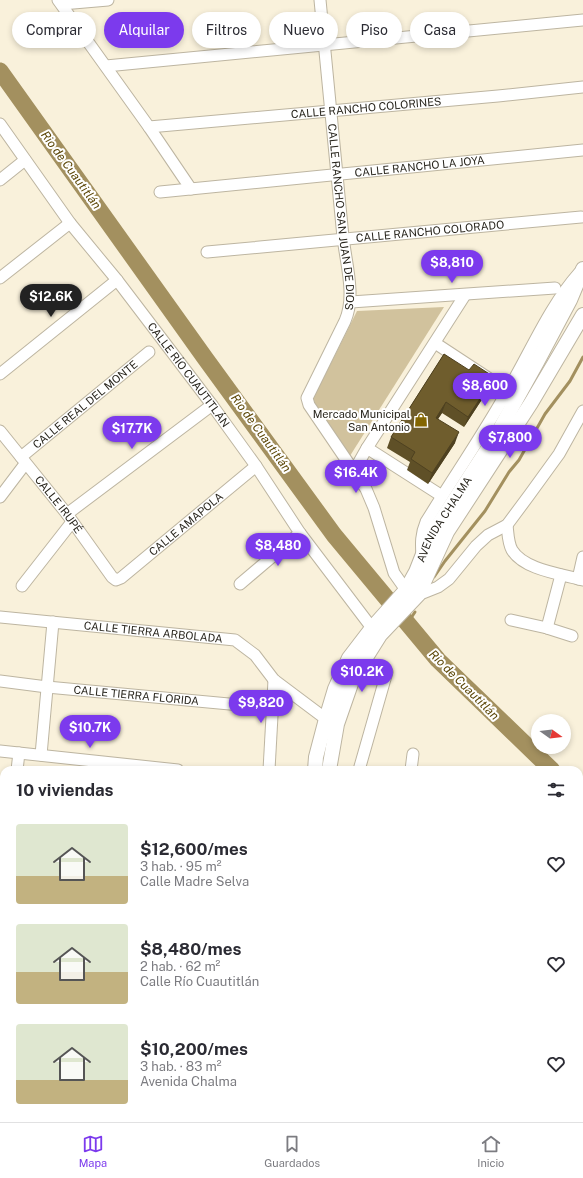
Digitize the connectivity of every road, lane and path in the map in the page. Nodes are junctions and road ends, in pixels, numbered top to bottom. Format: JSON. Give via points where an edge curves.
{"nodes":[{"id":1,"x":108,"y":0,"type":"edge"},
{"id":2,"x":320,"y":0,"type":"edge"},
{"id":3,"x":60,"y":2,"type":"edge"},
{"id":4,"x":321,"y":12,"type":"edge"},
{"id":5,"x":583,"y":20,"type":"edge"},
{"id":6,"x":338,"y":43,"type":"edge"},
{"id":7,"x":284,"y":48,"type":"edge"},
{"id":8,"x":324,"y":48,"type":"edge"},
{"id":9,"x":106,"y":66,"type":"junction"},
{"id":10,"x":583,"y":87,"type":"edge"},
{"id":11,"x":330,"y":110,"type":"junction"},
{"id":12,"x":0,"y":124,"type":"edge"},
{"id":13,"x":149,"y":127,"type":"junction"},
{"id":14,"x":583,"y":150,"type":"edge"},
{"id":15,"x":25,"y":160,"type":"junction"},
{"id":16,"x":338,"y":175,"type":"junction"},
{"id":17,"x":0,"y":180,"type":"edge"},
{"id":18,"x":191,"y":189,"type":"junction"},
{"id":19,"x":160,"y":192,"type":"dead end"},
{"id":20,"x":581,"y":217,"type":"dead end"},
{"id":21,"x":70,"y":223,"type":"junction"},
{"id":22,"x":343,"y":239,"type":"junction"},
{"id":23,"x":207,"y":252,"type":"dead end"},
{"id":24,"x":583,"y":269,"type":"edge"},
{"id":25,"x":0,"y":278,"type":"edge"},
{"id":26,"x":117,"y":280,"type":"junction"},
{"id":27,"x":555,"y":288,"type":"dead end"},
{"id":28,"x":465,"y":295,"type":"junction"},
{"id":29,"x":351,"y":302,"type":"junction"},
{"id":30,"x":583,"y":315,"type":"edge"},
{"id":31,"x":435,"y":343,"type":"junction"},
{"id":32,"x":149,"y":352,"type":"dead end"},
{"id":33,"x":0,"y":374,"type":"edge"},
{"id":34,"x":508,"y":391,"type":"junction"},
{"id":35,"x":212,"y":405,"type":"junction"},
{"id":36,"x":583,"y":411,"type":"edge"},
{"id":37,"x":0,"y":431,"type":"edge"},
{"id":38,"x":367,"y":448,"type":"junction"},
{"id":39,"x":23,"y":460,"type":"junction"},
{"id":40,"x":256,"y":466,"type":"junction"},
{"id":41,"x":354,"y":471,"type":"junction"},
{"id":42,"x":442,"y":496,"type":"junction"},
{"id":43,"x":0,"y":497,"type":"edge"},
{"id":44,"x":69,"y":518,"type":"junction"},
{"id":45,"x":506,"y":525,"type":"junction"},
{"id":46,"x":300,"y":533,"type":"junction"},
{"id":47,"x":422,"y":556,"type":"junction"},
{"id":48,"x":583,"y":557,"type":"edge"},
{"id":49,"x":561,"y":575,"type":"junction"},
{"id":50,"x":580,"y":579,"type":"edge"},
{"id":51,"x":116,"y":580,"type":"joint"},
{"id":52,"x":240,"y":584,"type":"dead end"},
{"id":53,"x":22,"y":586,"type":"dead end"},
{"id":54,"x":405,"y":602,"type":"junction"},
{"id":55,"x":0,"y":617,"type":"edge"},
{"id":56,"x":511,"y":620,"type":"dead end"},
{"id":57,"x":53,"y":622,"type":"junction"},
{"id":58,"x":372,"y":628,"type":"junction"},
{"id":59,"x":547,"y":628,"type":"junction"},
{"id":60,"x":572,"y":636,"type":"dead end"},
{"id":61,"x":386,"y":672,"type":"dead end"},
{"id":62,"x":274,"y":680,"type":"junction"},
{"id":63,"x":0,"y":681,"type":"edge"},
{"id":64,"x":47,"y":687,"type":"junction"},
{"id":65,"x":273,"y":708,"type":"junction"},
{"id":66,"x":326,"y":719,"type":"junction"},
{"id":67,"x":0,"y":751,"type":"edge"},
{"id":68,"x":19,"y":753,"type":"junction"},
{"id":69,"x":413,"y":754,"type":"dead end"},
{"id":70,"x":41,"y":755,"type":"junction"},
{"id":71,"x":315,"y":764,"type":"edge"},
{"id":72,"x":17,"y":766,"type":"edge"},
{"id":73,"x":141,"y":766,"type":"edge"},
{"id":74,"x":269,"y":766,"type":"edge"},
{"id":75,"x":330,"y":766,"type":"edge"},
{"id":76,"x":360,"y":766,"type":"edge"},
{"id":77,"x":412,"y":766,"type":"edge"}],
"edges":[{"from":1,"to":3,"type":"street"},
{"from":2,"to":4,"type":"street","name":"CALLE RANCHO SAN JUAN DE DIOS"},
{"from":3,"to":9,"type":"street"},
{"from":5,"to":6,"type":"street"},
{"from":7,"to":9,"type":"street"},
{"from":8,"to":11,"type":"street","name":"CALLE RANCHO SAN JUAN DE DIOS"},
{"from":9,"to":13,"type":"street"},
{"from":10,"to":11,"type":"street","name":"CALLE RANCHO COLORINES"},
{"from":11,"to":13,"type":"street","name":"CALLE RANCHO COLORINES"},
{"from":11,"to":16,"type":"street","name":"CALLE RANCHO SAN JUAN DE DIOS"},
{"from":12,"to":15,"type":"street","name":"CALLE RÍO CUAUTITLÁN"},
{"from":13,"to":18,"type":"street"},
{"from":14,"to":16,"type":"street","name":"CALLE RANCHO LA JOYA"},
{"from":15,"to":17,"type":"street"},
{"from":15,"to":21,"type":"street","name":"CALLE RÍO CUAUTITLÁN"},
{"from":16,"to":18,"type":"street","name":"CALLE RANCHO LA JOYA"},
{"from":16,"to":22,"type":"street","name":"CALLE RANCHO SAN JUAN DE DIOS"},
{"from":18,"to":19,"type":"street","name":"CALLE RANCHO LA JOYA"},
{"from":20,"to":22,"type":"street","name":"CALLE RANCHO COLORADO"},
{"from":21,"to":25,"type":"street"},
{"from":21,"to":26,"type":"street","name":"CALLE RÍO CUAUTITLÁN"},
{"from":22,"to":23,"type":"street","name":"CALLE RANCHO COLORADO"},
{"from":22,"to":29,"type":"street","name":"CALLE RANCHO SAN JUAN DE DIOS"},
{"from":24,"to":34,"type":"street","via":[[558,302]]},
{"from":24,"to":47,"type":"main road","name":"AVENIDA CHALMA","via":[[570,300],[512,408],[429,540]]},
{"from":26,"to":33,"type":"street"},
{"from":26,"to":35,"type":"street","name":"CALLE RÍO CUAUTITLÁN"},
{"from":27,"to":28,"type":"street"},
{"from":28,"to":29,"type":"street"},
{"from":28,"to":31,"type":"street"},
{"from":29,"to":41,"type":"street","name":"CALLE RANCHO SAN JUAN DE DIOS","via":[[346,321],[307,398],[309,405]]},
{"from":30,"to":54,"type":"main road","name":"AVENIDA CHALMA","via":[[531,403]]},
{"from":31,"to":34,"type":"street"},
{"from":31,"to":38,"type":"street"},
{"from":32,"to":39,"type":"street","name":"CALLE REAL DEL MONTE"},
{"from":34,"to":42,"type":"street"},
{"from":35,"to":40,"type":"street","name":"CALLE RÍO CUAUTITLÁN"},
{"from":35,"to":44,"type":"street"},
{"from":36,"to":45,"type":"street","via":[[558,454]]},
{"from":37,"to":39,"type":"street","name":"CALLE IRUPÉ"},
{"from":38,"to":41,"type":"street"},
{"from":38,"to":42,"type":"street"},
{"from":39,"to":43,"type":"street","name":"CALLE REAL DEL MONTE"},
{"from":39,"to":44,"type":"street","name":"CALLE IRUPÉ"},
{"from":40,"to":46,"type":"street","name":"CALLE RÍO CUAUTITLÁN"},
{"from":40,"to":51,"type":"street","name":"CALLE AMAPOLA","via":[[122,578]]},
{"from":41,"to":54,"type":"street","name":"CALLE RANCHO SAN JUAN DE DIOS","via":[[374,508]]},
{"from":42,"to":47,"type":"street","via":[[422,532]]},
{"from":44,"to":51,"type":"street","name":"CALLE IRUPÉ"},
{"from":44,"to":53,"type":"street"},
{"from":45,"to":49,"type":"street","via":[[511,549],[518,557],[540,569]]},
{"from":45,"to":54,"type":"street","via":[[488,535],[476,546],[449,579],[438,588]]},
{"from":46,"to":52,"type":"street"},
{"from":46,"to":58,"type":"street","name":"CALLE RÍO CUAUTITLÁN"},
{"from":47,"to":54,"type":"main road","name":"AVENIDA CHALMA"},
{"from":48,"to":50,"type":"street"},
{"from":49,"to":50,"type":"street"},
{"from":49,"to":59,"type":"street"},
{"from":54,"to":58,"type":"main road","name":"AVENIDA CHALMA"},
{"from":54,"to":75,"type":"main road","name":"AVENIDA CHALMA","via":[[380,635],[354,678],[337,724]]},
{"from":55,"to":57,"type":"street","name":"CALLE TIERRA ARBOLADA"},
{"from":56,"to":59,"type":"street"},
{"from":57,"to":62,"type":"street","name":"CALLE TIERRA ARBOLADA","via":[[235,640],[255,654]]},
{"from":57,"to":64,"type":"street"},
{"from":58,"to":66,"type":"main road","name":"AVENIDA CHALMA","via":[[349,658],[335,689]]},
{"from":59,"to":60,"type":"street"},
{"from":61,"to":76,"type":"street"},
{"from":62,"to":65,"type":"street"},
{"from":62,"to":66,"type":"street","name":"CALLE TIERRA ARBOLADA"},
{"from":63,"to":64,"type":"street","name":"CALLE TIERRA FLORIDA"},
{"from":64,"to":65,"type":"street","name":"CALLE TIERRA FLORIDA"},
{"from":64,"to":70,"type":"street"},
{"from":65,"to":74,"type":"street"},
{"from":66,"to":71,"type":"main road","name":"AVENIDA CHALMA"},
{"from":67,"to":68,"type":"street"},
{"from":68,"to":70,"type":"street"},
{"from":68,"to":72,"type":"street"},
{"from":69,"to":77,"type":"street"},
{"from":70,"to":73,"type":"street"}]}
